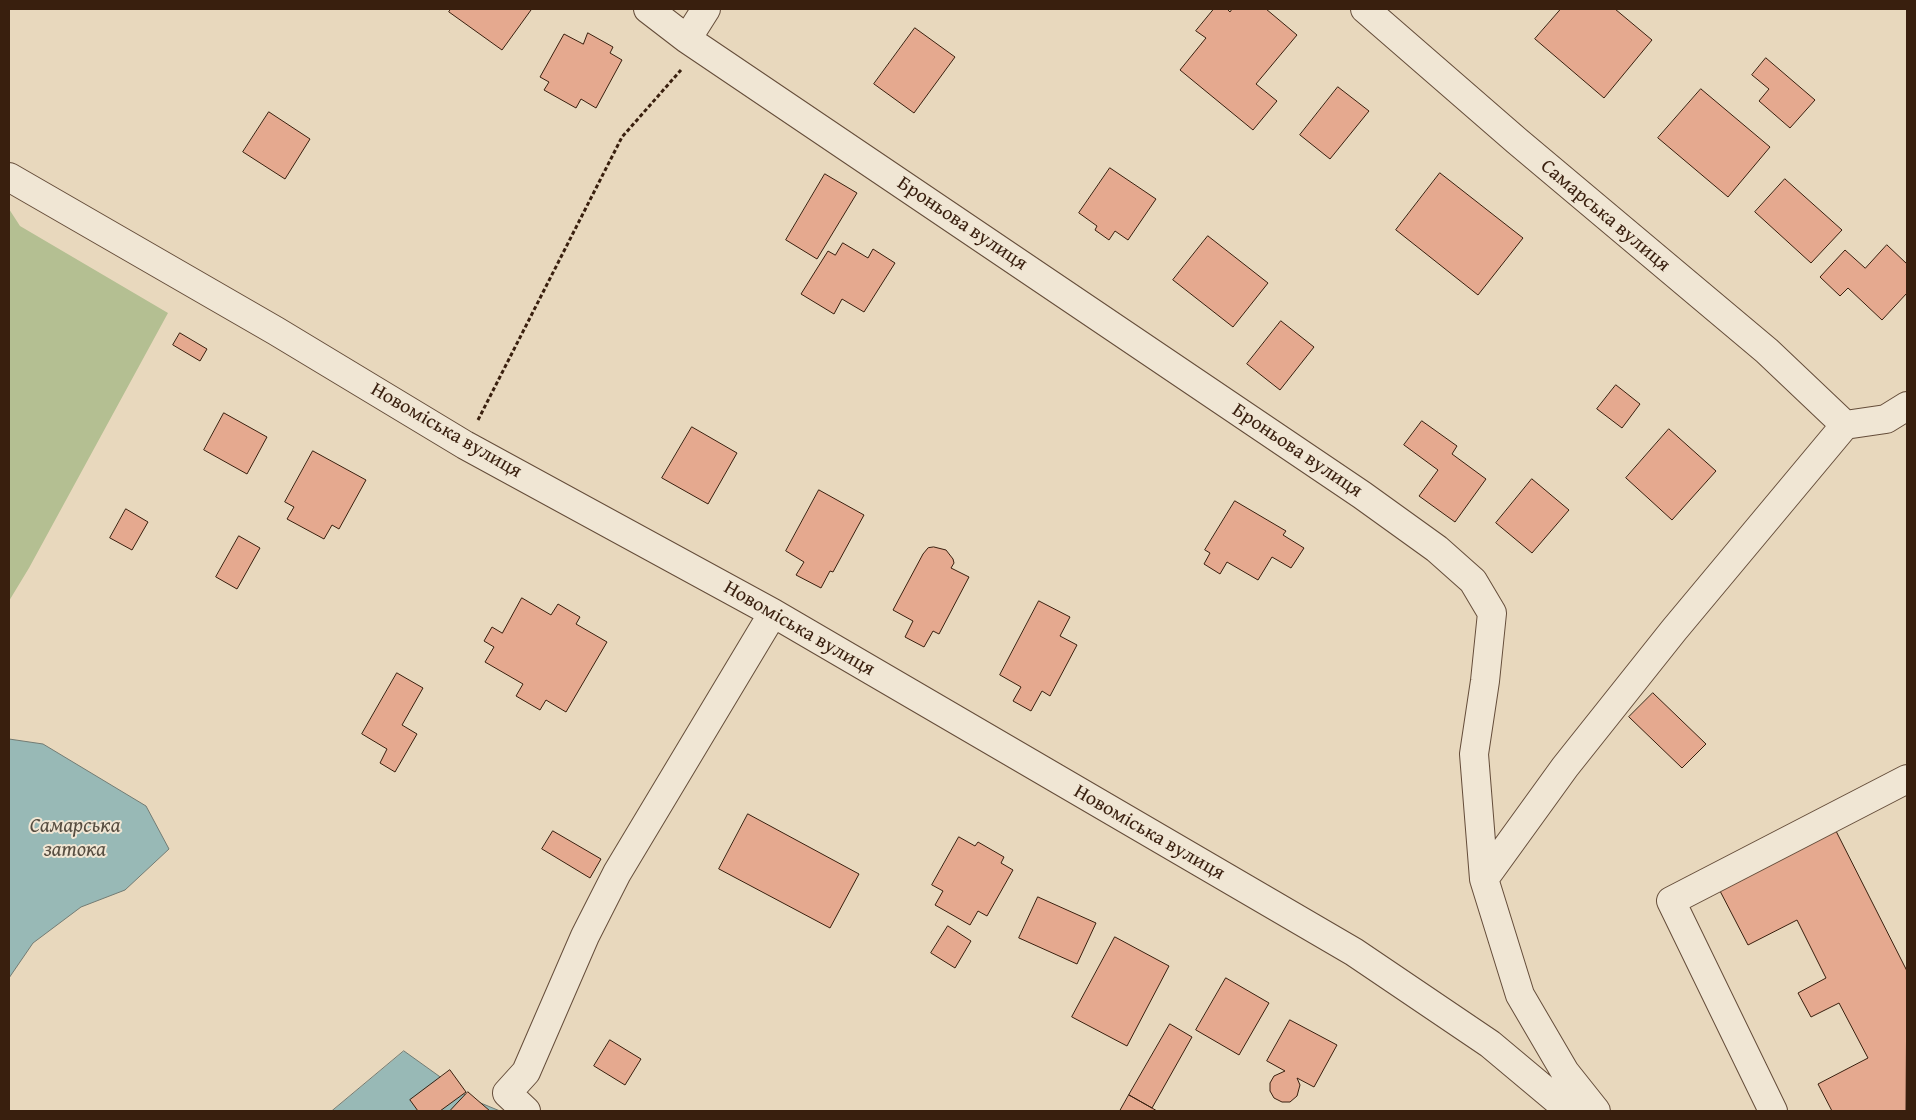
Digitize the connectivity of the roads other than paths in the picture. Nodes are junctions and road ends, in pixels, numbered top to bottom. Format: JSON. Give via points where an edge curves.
{"nodes":[{"id":1,"x":648,"y":9,"type":"edge"},
{"id":2,"x":706,"y":9,"type":"edge"},
{"id":3,"x":1365,"y":9,"type":"edge"},
{"id":4,"x":687,"y":39,"type":"junction"},
{"id":5,"x":9,"y":177,"type":"edge"},
{"id":6,"x":1907,"y":406,"type":"edge"},
{"id":7,"x":1845,"y":425,"type":"junction"},
{"id":8,"x":773,"y":613,"type":"junction"},
{"id":9,"x":1907,"y":779,"type":"edge"},
{"id":10,"x":1484,"y":879,"type":"junction"},
{"id":11,"x":526,"y":1111,"type":"edge"},
{"id":12,"x":1570,"y":1111,"type":"edge"},
{"id":13,"x":1596,"y":1111,"type":"edge"},
{"id":14,"x":1773,"y":1111,"type":"edge"}],
"edges":[{"from":1,"to":4,"type":"street","name":"Броньова вулиця"},
{"from":2,"to":4,"type":"street"},
{"from":3,"to":7,"type":"street","name":"Самарська вулиця","via":[[1767,351]]},
{"from":4,"to":10,"type":"street","name":"Броньова вулиця","via":[[1354,490],[1437,549],[1473,581],[1492,613],[1474,754]]},
{"from":5,"to":8,"type":"street","name":"Новоміська вулиця","via":[[276,330],[465,445]]},
{"from":6,"to":7,"type":"street","via":[[1886,418]]},
{"from":7,"to":10,"type":"street","via":[[1571,759]]},
{"from":8,"to":11,"type":"street","via":[[617,873],[585,936],[526,1072],[507,1093]]},
{"from":8,"to":12,"type":"street","name":"Новоміська вулиця","via":[[1354,952],[1490,1044]]},
{"from":9,"to":14,"type":"street","via":[[1671,902]]},
{"from":10,"to":13,"type":"street","name":"Броньова вулиця","via":[[1520,995],[1565,1072]]}]}
